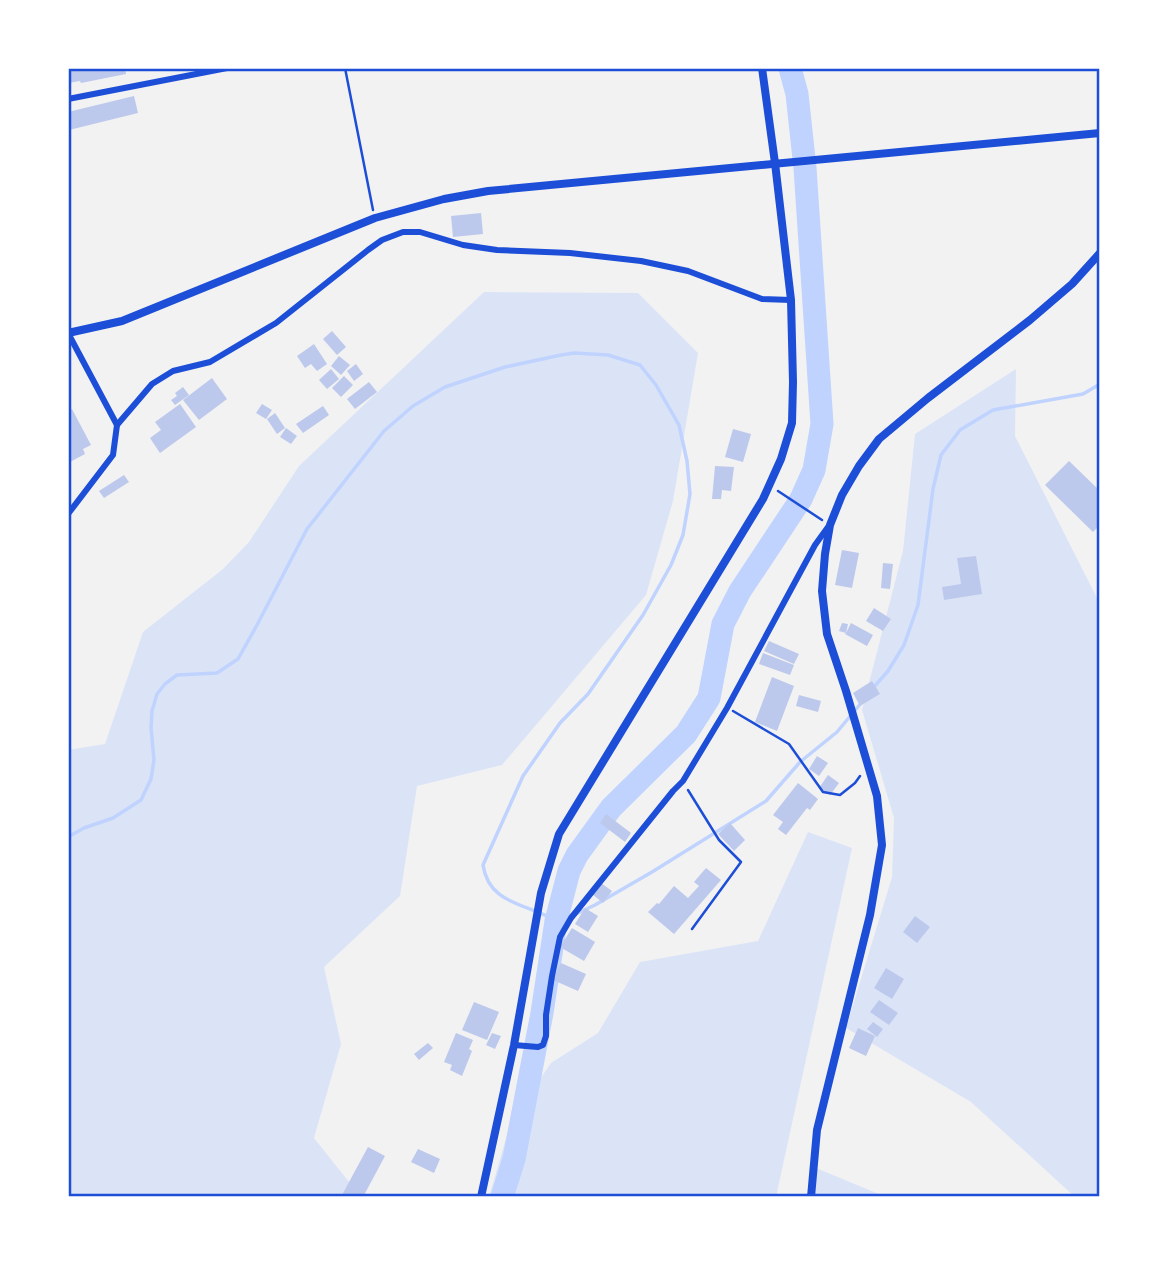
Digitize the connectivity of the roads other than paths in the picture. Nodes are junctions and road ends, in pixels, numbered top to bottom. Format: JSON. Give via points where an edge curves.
{"nodes":[{"id":1,"x":227,"y":68,"type":"edge"},
{"id":2,"x":762,"y":68,"type":"edge"},
{"id":3,"x":68,"y":99,"type":"edge"},
{"id":4,"x":1100,"y":132,"type":"edge"},
{"id":5,"x":775,"y":163,"type":"junction"},
{"id":6,"x":1100,"y":253,"type":"edge"},
{"id":7,"x":791,"y":300,"type":"junction"},
{"id":8,"x":68,"y":333,"type":"edge"},
{"id":9,"x":117,"y":425,"type":"junction"},
{"id":10,"x":68,"y":514,"type":"edge"},
{"id":11,"x":830,"y":525,"type":"junction"},
{"id":12,"x":514,"y":1045,"type":"junction"},
{"id":13,"x":481,"y":1197,"type":"edge"},
{"id":14,"x":811,"y":1197,"type":"edge"}],
"edges":[{"from":1,"to":3,"type":"street"},
{"from":2,"to":5,"type":"street"},
{"from":4,"to":5,"type":"street"},
{"from":5,"to":7,"type":"street"},
{"from":5,"to":8,"type":"street","via":[[488,191],[432,202],[375,218],[122,321]]},
{"from":6,"to":11,"type":"street","via":[[1030,320],[879,439],[842,495]]},
{"from":7,"to":9,"type":"street","via":[[762,299],[688,271],[641,261],[497,250],[403,232],[368,250],[276,323],[210,362],[173,371],[152,384]]},
{"from":7,"to":12,"type":"street","via":[[792,423],[781,459],[763,499],[559,834],[541,893]]},
{"from":8,"to":9,"type":"street"},
{"from":9,"to":10,"type":"street","via":[[113,455]]},
{"from":11,"to":12,"type":"street","via":[[683,781],[570,918],[560,937],[543,1045]]},
{"from":11,"to":14,"type":"street","via":[[822,591],[827,634],[877,796],[882,845],[870,915],[817,1130]]},
{"from":12,"to":13,"type":"street"}]}
